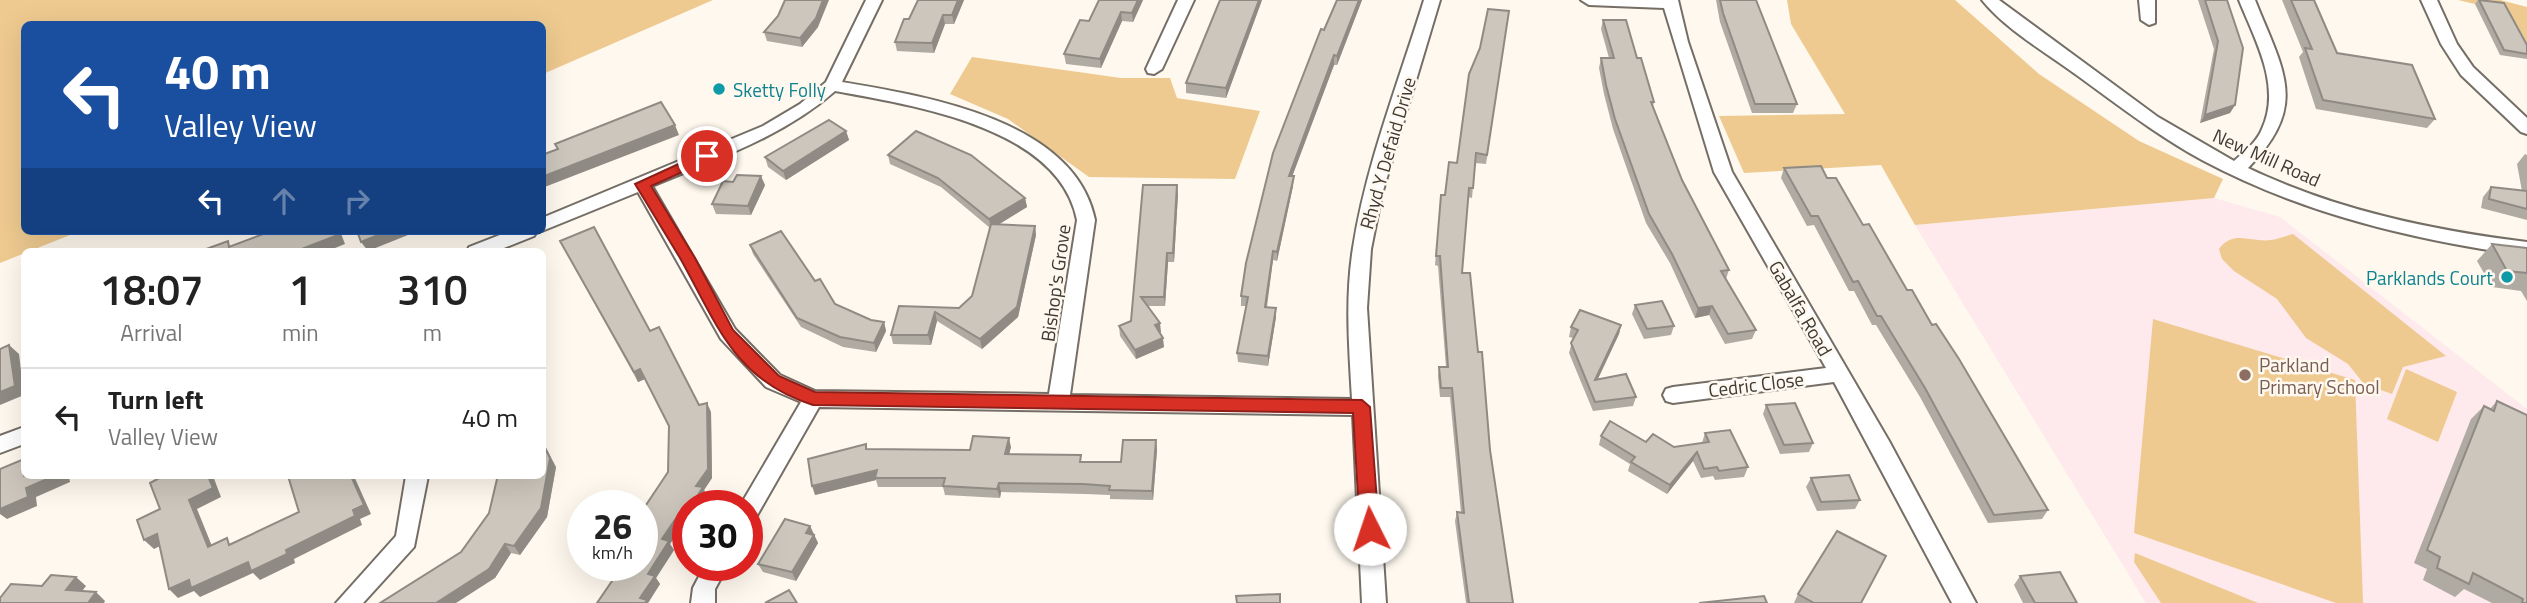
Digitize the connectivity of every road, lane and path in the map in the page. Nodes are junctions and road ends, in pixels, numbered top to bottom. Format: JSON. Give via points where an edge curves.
{"nodes":[{"id":1,"x":874,"y":0,"type":"edge"},
{"id":2,"x":1186,"y":0,"type":"edge"},
{"id":3,"x":1432,"y":0,"type":"edge"},
{"id":4,"x":1589,"y":0,"type":"edge"},
{"id":5,"x":1990,"y":0,"type":"edge"},
{"id":6,"x":2147,"y":0,"type":"edge"},
{"id":7,"x":2246,"y":0,"type":"edge"},
{"id":8,"x":2429,"y":0,"type":"edge"},
{"id":9,"x":1670,"y":2,"type":"edge"},
{"id":10,"x":2149,"y":20,"type":"dead end"},
{"id":11,"x":1154,"y":69,"type":"dead end"},
{"id":12,"x":832,"y":85,"type":"junction"},
{"id":13,"x":2527,"y":128,"type":"edge"},
{"id":14,"x":2236,"y":170,"type":"junction"},
{"id":15,"x":642,"y":184,"type":"junction"},
{"id":16,"x":546,"y":223,"type":"edge"},
{"id":17,"x":518,"y":235,"type":"edge"},
{"id":18,"x":486,"y":248,"type":"edge"},
{"id":19,"x":2527,"y":249,"type":"edge"},
{"id":20,"x":1839,"y":374,"type":"junction"},
{"id":21,"x":1673,"y":395,"type":"dead end"},
{"id":22,"x":813,"y":399,"type":"junction"},
{"id":23,"x":1058,"y":404,"type":"junction"},
{"id":24,"x":1362,"y":407,"type":"junction"},
{"id":25,"x":21,"y":436,"type":"edge"},
{"id":26,"x":0,"y":445,"type":"edge"},
{"id":27,"x":416,"y":479,"type":"edge"},
{"id":28,"x":760,"y":490,"type":"edge"},
{"id":29,"x":708,"y":581,"type":"edge"},
{"id":30,"x":348,"y":603,"type":"edge"},
{"id":31,"x":703,"y":603,"type":"edge"},
{"id":32,"x":1374,"y":603,"type":"edge"},
{"id":33,"x":1964,"y":603,"type":"edge"}],
"edges":[{"from":1,"to":12,"type":"street"},
{"from":2,"to":11,"type":"street"},
{"from":3,"to":24,"type":"street","name":"Rhyd Y Defaid Drive","via":[[1373,194],[1362,249],[1357,308]]},
{"from":4,"to":9,"type":"street"},
{"from":5,"to":14,"type":"street","name":"New Mill Road","via":[[2164,129]]},
{"from":6,"to":10,"type":"street"},
{"from":7,"to":14,"type":"street","via":[[2276,76],[2280,106],[2270,131]]},
{"from":8,"to":13,"type":"street","via":[[2467,71]]},
{"from":9,"to":20,"type":"street","name":"Gabalfa Road","via":[[1722,169]]},
{"from":12,"to":15,"type":"street","via":[[806,108],[769,130]]},
{"from":12,"to":23,"type":"street","name":"Bishop's Grove","via":[[915,100],[1014,137],[1056,164],[1081,196],[1086,220]]},
{"from":14,"to":19,"type":"street","name":"New Mill Road","via":[[2372,221]]},
{"from":15,"to":16,"type":"street"},
{"from":15,"to":22,"type":"street","via":[[727,334],[773,381]]},
{"from":17,"to":18,"type":"street"},
{"from":20,"to":21,"type":"street","name":"Cedric Close"},
{"from":20,"to":33,"type":"street","name":"Gabalfa Road"},
{"from":22,"to":23,"type":"street"},
{"from":22,"to":28,"type":"street"},
{"from":23,"to":24,"type":"street"},
{"from":24,"to":32,"type":"street","name":"Rhyd Y Defaid Drive"},
{"from":25,"to":26,"type":"street"},
{"from":27,"to":30,"type":"street","via":[[406,540]]},
{"from":29,"to":31,"type":"street"}]}
